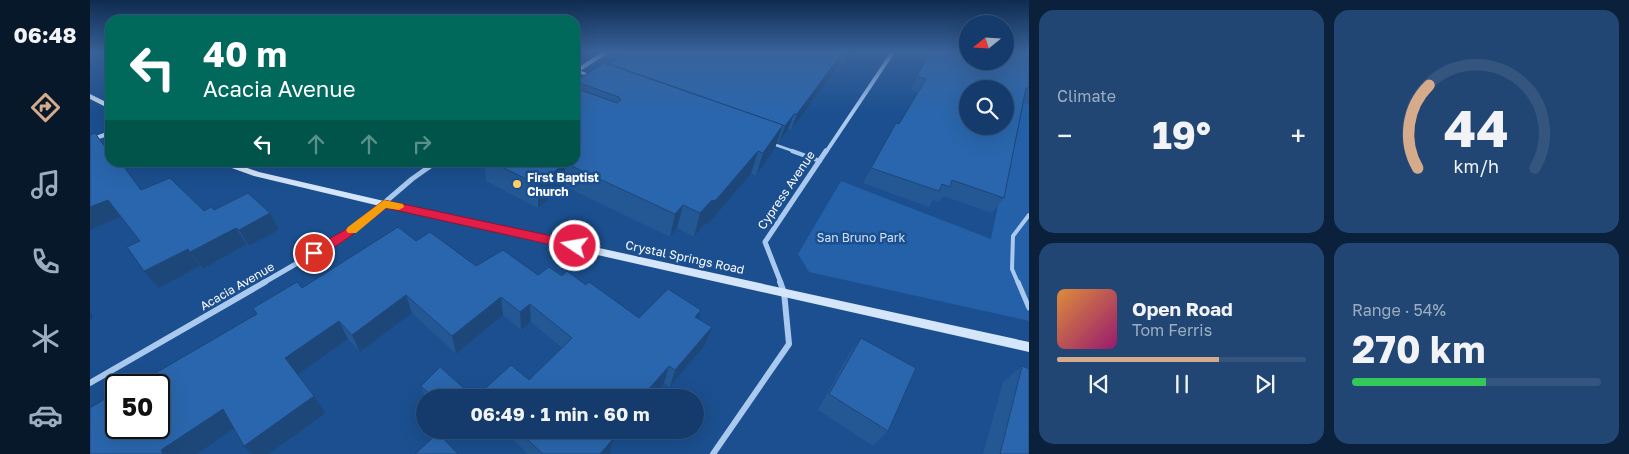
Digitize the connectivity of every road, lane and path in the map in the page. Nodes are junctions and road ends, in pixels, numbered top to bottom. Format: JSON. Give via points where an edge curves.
{"nodes":[{"id":1,"x":583,"y":73,"type":"edge"},
{"id":2,"x":880,"y":73,"type":"edge"},
{"id":3,"x":594,"y":77,"type":"edge"},
{"id":4,"x":90,"y":96,"type":"edge"},
{"id":5,"x":105,"y":104,"type":"edge"},
{"id":6,"x":105,"y":134,"type":"edge"},
{"id":7,"x":90,"y":140,"type":"edge"},
{"id":8,"x":765,"y":140,"type":"edge"},
{"id":9,"x":820,"y":161,"type":"junction"},
{"id":10,"x":235,"y":167,"type":"edge"},
{"id":11,"x":429,"y":167,"type":"edge"},
{"id":12,"x":384,"y":204,"type":"junction"},
{"id":13,"x":1029,"y":215,"type":"edge"},
{"id":14,"x":784,"y":292,"type":"junction"},
{"id":15,"x":1029,"y":308,"type":"edge"},
{"id":16,"x":1029,"y":347,"type":"edge"},
{"id":17,"x":90,"y":383,"type":"edge"},
{"id":18,"x":713,"y":454,"type":"edge"}],
"edges":[{"from":1,"to":3,"type":"lane"},
{"from":2,"to":9,"type":"street","name":"Cypress Avenue"},
{"from":4,"to":5,"type":"main road"},
{"from":6,"to":7,"type":"street"},
{"from":8,"to":9,"type":"lane"},
{"from":9,"to":14,"type":"street","name":"Cypress Avenue","via":[[765,242]]},
{"from":10,"to":12,"type":"main road","name":"Crystal Springs Road"},
{"from":11,"to":12,"type":"street","name":"Acacia Avenue"},
{"from":12,"to":14,"type":"main road","name":"Crystal Springs Road"},
{"from":12,"to":17,"type":"street","name":"Acacia Avenue","via":[[349,233]]},
{"from":13,"to":15,"type":"lane","via":[[1013,236],[1012,269]]},
{"from":14,"to":16,"type":"main road","name":"Crystal Springs Road"},
{"from":14,"to":18,"type":"street","name":"Cypress Avenue","via":[[789,344]]}]}
